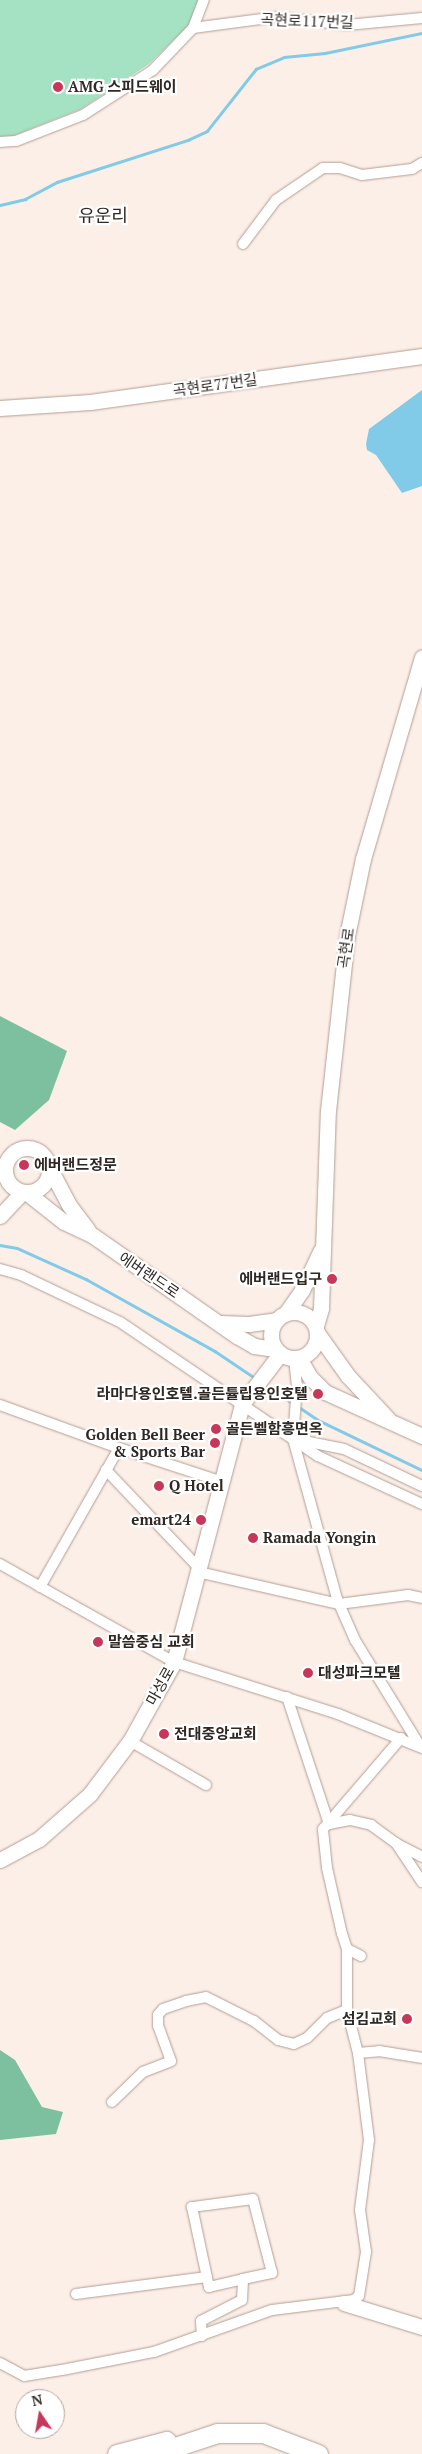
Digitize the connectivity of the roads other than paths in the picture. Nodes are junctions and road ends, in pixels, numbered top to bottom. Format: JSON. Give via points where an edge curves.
{"nodes":[{"id":1,"x":204,"y":0,"type":"edge"},
{"id":2,"x":422,"y":18,"type":"edge"},
{"id":3,"x":193,"y":28,"type":"junction"},
{"id":4,"x":0,"y":142,"type":"edge"},
{"id":5,"x":422,"y":163,"type":"edge"},
{"id":6,"x":243,"y":244,"type":"dead end"},
{"id":7,"x":422,"y":356,"type":"edge"},
{"id":8,"x":2,"y":405,"type":"edge"},
{"id":9,"x":422,"y":657,"type":"edge"},
{"id":10,"x":49,"y":1167,"type":"junction"},
{"id":11,"x":3,"y":1181,"type":"edge"},
{"id":12,"x":24,"y":1192,"type":"junction"},
{"id":13,"x":0,"y":1216,"type":"edge"},
{"id":14,"x":92,"y":1236,"type":"junction"},
{"id":15,"x":322,"y":1249,"type":"junction"},
{"id":16,"x":0,"y":1269,"type":"edge"},
{"id":17,"x":281,"y":1316,"type":"junction"},
{"id":18,"x":221,"y":1323,"type":"junction"},
{"id":19,"x":317,"y":1330,"type":"junction"},
{"id":20,"x":287,"y":1355,"type":"junction"},
{"id":21,"x":244,"y":1401,"type":"junction"},
{"id":22,"x":0,"y":1406,"type":"edge"},
{"id":23,"x":388,"y":1419,"type":"junction"},
{"id":24,"x":422,"y":1436,"type":"edge"},
{"id":25,"x":294,"y":1439,"type":"junction"},
{"id":26,"x":119,"y":1448,"type":"junction"},
{"id":27,"x":106,"y":1470,"type":"junction"},
{"id":28,"x":220,"y":1482,"type":"junction"},
{"id":29,"x":422,"y":1486,"type":"edge"},
{"id":30,"x":422,"y":1504,"type":"edge"},
{"id":31,"x":0,"y":1564,"type":"edge"},
{"id":32,"x":198,"y":1570,"type":"junction"},
{"id":33,"x":40,"y":1587,"type":"junction"},
{"id":34,"x":422,"y":1598,"type":"edge"},
{"id":35,"x":339,"y":1604,"type":"junction"},
{"id":36,"x":174,"y":1662,"type":"junction"},
{"id":37,"x":287,"y":1697,"type":"junction"},
{"id":38,"x":401,"y":1738,"type":"junction"},
{"id":39,"x":130,"y":1741,"type":"junction"},
{"id":40,"x":421,"y":1748,"type":"edge"},
{"id":41,"x":206,"y":1785,"type":"dead end"},
{"id":42,"x":329,"y":1824,"type":"junction"},
{"id":43,"x":394,"y":1842,"type":"junction"},
{"id":44,"x":422,"y":1858,"type":"edge"},
{"id":45,"x":0,"y":1860,"type":"edge"},
{"id":46,"x":422,"y":1882,"type":"edge"},
{"id":47,"x":347,"y":1949,"type":"junction"},
{"id":48,"x":361,"y":1956,"type":"dead end"},
{"id":49,"x":346,"y":2010,"type":"junction"},
{"id":50,"x":358,"y":2053,"type":"junction"},
{"id":51,"x":422,"y":2058,"type":"edge"},
{"id":52,"x":112,"y":2102,"type":"dead end"},
{"id":53,"x":207,"y":2277,"type":"junction"},
{"id":54,"x":243,"y":2279,"type":"junction"},
{"id":55,"x":76,"y":2294,"type":"dead end"},
{"id":56,"x":344,"y":2303,"type":"junction"},
{"id":57,"x":422,"y":2327,"type":"edge"},
{"id":58,"x":202,"y":2336,"type":"junction"},
{"id":59,"x":0,"y":2363,"type":"edge"},
{"id":60,"x":217,"y":2432,"type":"junction"},
{"id":61,"x":194,"y":2451,"type":"edge"},
{"id":62,"x":117,"y":2454,"type":"edge"},
{"id":63,"x":154,"y":2454,"type":"edge"},
{"id":64,"x":179,"y":2454,"type":"edge"},
{"id":65,"x":284,"y":2454,"type":"edge"},
{"id":66,"x":318,"y":2454,"type":"edge"}],
"edges":[{"from":1,"to":3,"type":"street"},
{"from":2,"to":3,"type":"street","name":"곡현로117번길","via":[[347,24],[277,17]]},
{"from":3,"to":4,"type":"street","via":[[153,70],[83,115],[16,141]]},
{"from":5,"to":6,"type":"street","via":[[412,169],[362,175],[340,168],[323,168],[276,200]]},
{"from":7,"to":8,"type":"main road","name":"곡현로77번길","via":[[90,402]]},
{"from":9,"to":15,"type":"main road","name":"곡현로","via":[[363,859],[347,936],[328,1111]]},
{"from":10,"to":11,"type":"main road","via":[[36,1150],[18,1150],[7,1162]]},
{"from":10,"to":12,"type":"main road","via":[[46,1182],[40,1188]]},
{"from":10,"to":14,"type":"main road","via":[[69,1205]]},
{"from":11,"to":12,"type":"main road"},
{"from":12,"to":13,"type":"main road"},
{"from":12,"to":14,"type":"main road","name":"에버랜드로","via":[[64,1222]]},
{"from":14,"to":18,"type":"main road","name":"에버랜드로"},
{"from":15,"to":17,"type":"main road","via":[[302,1290]]},
{"from":15,"to":19,"type":"main road","name":"곡현로","via":[[322,1308]]},
{"from":16,"to":21,"type":"street","via":[[120,1322]]},
{"from":17,"to":18,"type":"main road","via":[[249,1324]]},
{"from":17,"to":19,"type":"main road","via":[[300,1312]]},
{"from":17,"to":20,"type":"main road","via":[[271,1338]]},
{"from":18,"to":20,"type":"main road","name":"에버랜드로","via":[[254,1346]]},
{"from":19,"to":20,"type":"main road","via":[[312,1349]]},
{"from":19,"to":23,"type":"main road","via":[[348,1376]]},
{"from":20,"to":21,"type":"main road","name":"마성로","via":[[270,1366]]},
{"from":20,"to":23,"type":"main road","via":[[325,1392],[366,1413]]},
{"from":20,"to":25,"type":"street","via":[[297,1385]]},
{"from":21,"to":25,"type":"street"},
{"from":21,"to":28,"type":"main road","name":"마성로"},
{"from":22,"to":26,"type":"street"},
{"from":23,"to":24,"type":"main road"},
{"from":25,"to":29,"type":"street","via":[[344,1449]]},
{"from":25,"to":30,"type":"street","via":[[334,1466]]},
{"from":25,"to":35,"type":"street"},
{"from":26,"to":27,"type":"street"},
{"from":26,"to":28,"type":"street"},
{"from":27,"to":32,"type":"street"},
{"from":27,"to":33,"type":"street"},
{"from":28,"to":32,"type":"main road","name":"마성로"},
{"from":31,"to":33,"type":"street"},
{"from":32,"to":35,"type":"street"},
{"from":32,"to":36,"type":"main road","name":"마성로"},
{"from":33,"to":36,"type":"street"},
{"from":34,"to":35,"type":"street","via":[[408,1595]]},
{"from":35,"to":40,"type":"street","via":[[355,1640]]},
{"from":36,"to":37,"type":"street"},
{"from":36,"to":39,"type":"main road","name":"마성로"},
{"from":37,"to":38,"type":"street"},
{"from":37,"to":42,"type":"street"},
{"from":38,"to":40,"type":"street"},
{"from":38,"to":42,"type":"street"},
{"from":39,"to":41,"type":"street"},
{"from":39,"to":45,"type":"main road","name":"마성로","via":[[90,1794],[39,1839]]},
{"from":42,"to":43,"type":"street","via":[[350,1820],[371,1825]]},
{"from":42,"to":47,"type":"street","via":[[323,1829],[324,1851]]},
{"from":43,"to":44,"type":"street"},
{"from":43,"to":46,"type":"street"},
{"from":47,"to":48,"type":"street"},
{"from":47,"to":49,"type":"street"},
{"from":49,"to":50,"type":"street"},
{"from":49,"to":52,"type":"street","via":[[327,2018],[307,2038],[294,2044],[278,2040],[254,2021],[206,1997],[163,2009],[158,2015],[158,2026],[171,2061],[143,2072]]},
{"from":50,"to":51,"type":"street","via":[[379,2051]]},
{"from":50,"to":56,"type":"street","via":[[369,2140],[360,2210],[366,2252],[359,2296]]},
{"from":53,"to":54,"type":"street","via":[[209,2286]]},
{"from":53,"to":54,"type":"street","via":[[192,2207],[253,2199],[272,2273]]},
{"from":53,"to":55,"type":"street"},
{"from":54,"to":58,"type":"street","via":[[242,2300],[201,2321]]},
{"from":56,"to":57,"type":"main road"},
{"from":56,"to":58,"type":"street","via":[[272,2310]]},
{"from":58,"to":59,"type":"street","via":[[154,2352],[24,2376]]},
{"from":60,"to":62,"type":"highway"},
{"from":60,"to":63,"type":"highway"},
{"from":60,"to":66,"type":"highway","via":[[263,2433]]},
{"from":61,"to":64,"type":"highway"},
{"from":61,"to":65,"type":"highway","via":[[218,2440],[260,2446]]}]}
